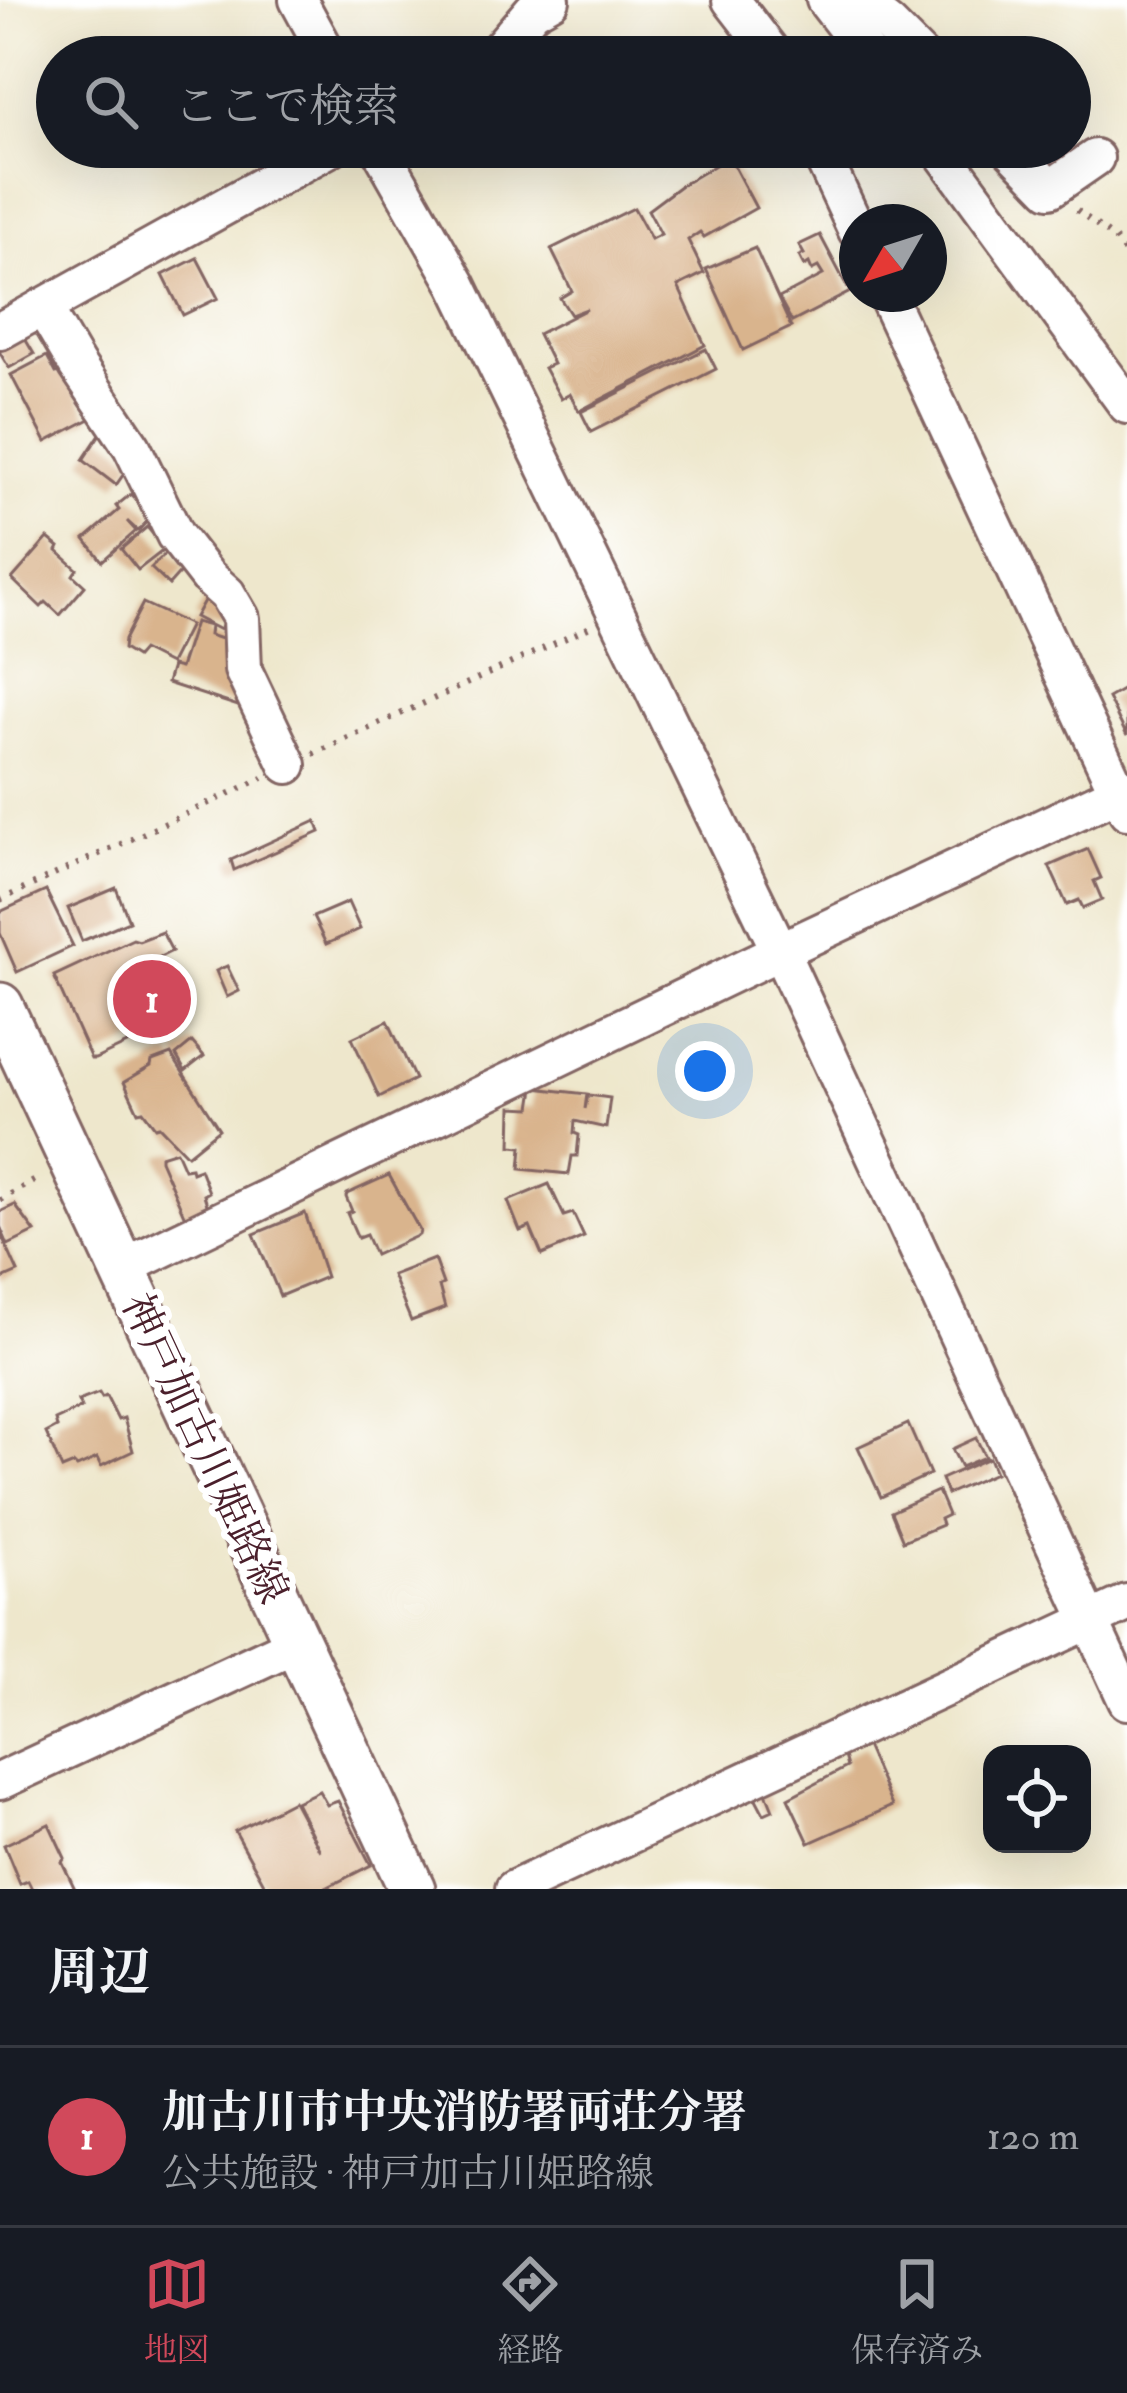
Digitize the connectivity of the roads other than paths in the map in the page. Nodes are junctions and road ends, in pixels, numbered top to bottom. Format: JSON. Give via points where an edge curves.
{"nodes":[{"id":1,"x":298,"y":0,"type":"edge"},
{"id":2,"x":551,"y":0,"type":"edge"},
{"id":3,"x":731,"y":0,"type":"edge"},
{"id":4,"x":793,"y":0,"type":"edge"},
{"id":5,"x":824,"y":0,"type":"edge"},
{"id":6,"x":859,"y":30,"type":"edge"},
{"id":7,"x":318,"y":36,"type":"edge"},
{"id":8,"x":510,"y":36,"type":"edge"},
{"id":9,"x":759,"y":36,"type":"edge"},
{"id":10,"x":900,"y":36,"type":"edge"},
{"id":11,"x":1095,"y":158,"type":"dead end"},
{"id":12,"x":1091,"y":161,"type":"edge"},
{"id":13,"x":294,"y":168,"type":"edge"},
{"id":14,"x":391,"y":168,"type":"edge"},
{"id":15,"x":828,"y":168,"type":"edge"},
{"id":16,"x":953,"y":168,"type":"edge"},
{"id":17,"x":1030,"y":168,"type":"edge"},
{"id":18,"x":1080,"y":168,"type":"edge"},
{"id":19,"x":844,"y":204,"type":"edge"},
{"id":20,"x":43,"y":307,"type":"junction"},
{"id":21,"x":895,"y":312,"type":"edge"},
{"id":22,"x":0,"y":331,"type":"edge"},
{"id":23,"x":1127,"y":405,"type":"edge"},
{"id":24,"x":289,"y":765,"type":"dead end"},
{"id":25,"x":1124,"y":797,"type":"edge"},
{"id":26,"x":780,"y":951,"type":"junction"},
{"id":27,"x":0,"y":1006,"type":"edge"},
{"id":28,"x":122,"y":1268,"type":"junction"},
{"id":29,"x":1127,"y":1603,"type":"edge"},
{"id":30,"x":1088,"y":1622,"type":"junction"},
{"id":31,"x":297,"y":1642,"type":"junction"},
{"id":32,"x":1127,"y":1701,"type":"edge"},
{"id":33,"x":0,"y":1781,"type":"edge"},
{"id":34,"x":412,"y":1889,"type":"edge"},
{"id":35,"x":514,"y":1889,"type":"edge"}],
"edges":[{"from":1,"to":7,"type":"street"},
{"from":2,"to":8,"type":"street"},
{"from":3,"to":9,"type":"street"},
{"from":4,"to":6,"type":"street","via":[[818,19]]},
{"from":5,"to":6,"type":"street"},
{"from":6,"to":10,"type":"street","via":[[889,25]]},
{"from":11,"to":12,"type":"street"},
{"from":13,"to":20,"type":"street"},
{"from":14,"to":26,"type":"street","via":[[457,284]]},
{"from":15,"to":19,"type":"street"},
{"from":16,"to":23,"type":"street"},
{"from":17,"to":18,"type":"street","via":[[1050,189]]},
{"from":20,"to":22,"type":"street"},
{"from":20,"to":24,"type":"street","via":[[176,535],[241,618],[243,670]]},
{"from":21,"to":25,"type":"street"},
{"from":25,"to":26,"type":"street"},
{"from":26,"to":28,"type":"street"},
{"from":26,"to":30,"type":"street"},
{"from":27,"to":28,"type":"main road","name":"神戸加古川姫路線"},
{"from":28,"to":31,"type":"main road","name":"神戸加古川姫路線"},
{"from":29,"to":30,"type":"street"},
{"from":30,"to":32,"type":"street"},
{"from":30,"to":35,"type":"street"},
{"from":31,"to":33,"type":"street"},
{"from":31,"to":34,"type":"main road","name":"神戸加古川姫路線"}]}
